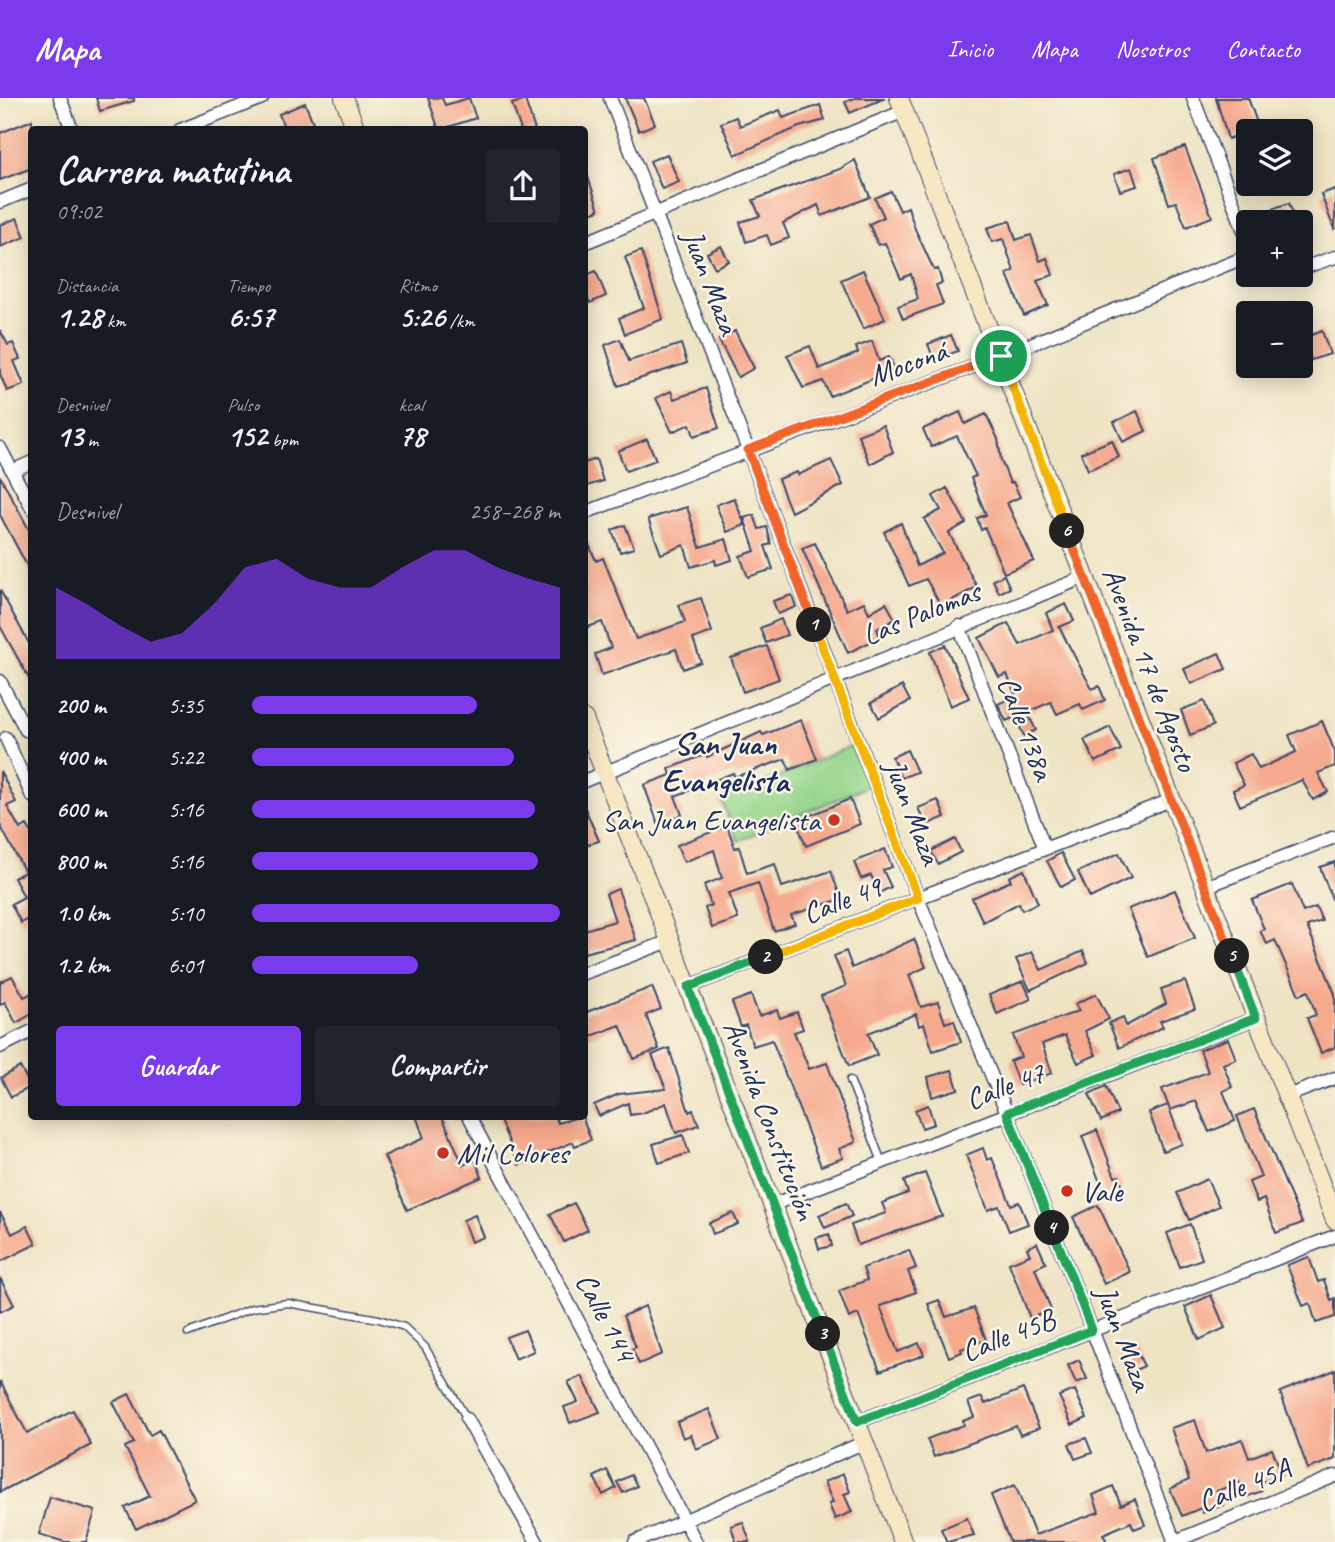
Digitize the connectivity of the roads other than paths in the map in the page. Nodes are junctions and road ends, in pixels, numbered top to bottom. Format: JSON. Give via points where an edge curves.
{"nodes":[{"id":1,"x":60,"y":98,"type":"edge"},
{"id":2,"x":262,"y":98,"type":"edge"},
{"id":3,"x":344,"y":98,"type":"edge"},
{"id":4,"x":610,"y":98,"type":"edge"},
{"id":5,"x":1193,"y":98,"type":"edge"},
{"id":6,"x":901,"y":105,"type":"edge"},
{"id":7,"x":70,"y":126,"type":"edge"},
{"id":8,"x":190,"y":126,"type":"edge"},
{"id":9,"x":354,"y":126,"type":"edge"},
{"id":10,"x":28,"y":190,"type":"edge"},
{"id":11,"x":0,"y":202,"type":"edge"},
{"id":12,"x":1236,"y":210,"type":"edge"},
{"id":13,"x":656,"y":214,"type":"junction"},
{"id":14,"x":588,"y":241,"type":"edge"},
{"id":15,"x":1335,"y":257,"type":"edge"},
{"id":16,"x":1236,"y":261,"type":"edge"},
{"id":17,"x":1313,"y":265,"type":"edge"},
{"id":18,"x":1001,"y":356,"type":"junction"},
{"id":19,"x":0,"y":448,"type":"edge"},
{"id":20,"x":748,"y":450,"type":"junction"},
{"id":21,"x":28,"y":464,"type":"edge"},
{"id":22,"x":12,"y":471,"type":"junction"},
{"id":23,"x":28,"y":501,"type":"edge"},
{"id":24,"x":588,"y":511,"type":"edge"},
{"id":25,"x":1085,"y":576,"type":"junction"},
{"id":26,"x":959,"y":626,"type":"junction"},
{"id":27,"x":834,"y":677,"type":"junction"},
{"id":28,"x":0,"y":681,"type":"edge"},
{"id":29,"x":28,"y":727,"type":"edge"},
{"id":30,"x":28,"y":729,"type":"edge"},
{"id":31,"x":588,"y":729,"type":"edge"},
{"id":32,"x":3,"y":739,"type":"edge"},
{"id":33,"x":606,"y":772,"type":"junction"},
{"id":34,"x":588,"y":779,"type":"edge"},
{"id":35,"x":28,"y":788,"type":"edge"},
{"id":36,"x":1171,"y":800,"type":"junction"},
{"id":37,"x":1335,"y":837,"type":"edge"},
{"id":38,"x":1045,"y":849,"type":"junction"},
{"id":39,"x":1206,"y":887,"type":"junction"},
{"id":40,"x":918,"y":898,"type":"junction"},
{"id":41,"x":670,"y":941,"type":"junction"},
{"id":42,"x":588,"y":972,"type":"edge"},
{"id":43,"x":688,"y":987,"type":"junction"},
{"id":44,"x":1256,"y":1018,"type":"junction"},
{"id":45,"x":28,"y":1033,"type":"edge"},
{"id":46,"x":0,"y":1047,"type":"edge"},
{"id":47,"x":1335,"y":1078,"type":"edge"},
{"id":48,"x":849,"y":1080,"type":"dead end"},
{"id":49,"x":1287,"y":1096,"type":"junction"},
{"id":50,"x":1007,"y":1113,"type":"junction"},
{"id":51,"x":471,"y":1120,"type":"edge"},
{"id":52,"x":882,"y":1162,"type":"junction"},
{"id":53,"x":772,"y":1205,"type":"junction"},
{"id":54,"x":1335,"y":1220,"type":"edge"},
{"id":55,"x":1335,"y":1236,"type":"edge"},
{"id":56,"x":1092,"y":1330,"type":"junction"},
{"id":57,"x":188,"y":1334,"type":"dead end"},
{"id":58,"x":467,"y":1419,"type":"joint"},
{"id":59,"x":857,"y":1422,"type":"junction"},
{"id":60,"x":865,"y":1442,"type":"junction"},
{"id":61,"x":1335,"y":1476,"type":"edge"},
{"id":62,"x":685,"y":1521,"type":"junction"},
{"id":63,"x":537,"y":1542,"type":"edge"},
{"id":64,"x":635,"y":1542,"type":"edge"},
{"id":65,"x":696,"y":1542,"type":"edge"},
{"id":66,"x":903,"y":1542,"type":"edge"},
{"id":67,"x":1174,"y":1542,"type":"edge"}],
"edges":[{"from":1,"to":7,"type":"street"},
{"from":2,"to":8,"type":"street"},
{"from":3,"to":9,"type":"main road"},
{"from":4,"to":13,"type":"street","name":"Juan Maza"},
{"from":5,"to":12,"type":"street"},
{"from":6,"to":13,"type":"street"},
{"from":6,"to":18,"type":"main road","name":"Avenida 17 de Agosto"},
{"from":10,"to":11,"type":"street"},
{"from":13,"to":14,"type":"street"},
{"from":13,"to":20,"type":"street","name":"Juan Maza"},
{"from":15,"to":17,"type":"street"},
{"from":16,"to":18,"type":"street","name":"Moconá"},
{"from":18,"to":20,"type":"street","name":"Moconá"},
{"from":18,"to":25,"type":"main road","name":"Avenida 17 de Agosto"},
{"from":19,"to":22,"type":"street"},
{"from":20,"to":24,"type":"street","name":"Moconá"},
{"from":20,"to":27,"type":"street","name":"Juan Maza"},
{"from":21,"to":22,"type":"street"},
{"from":22,"to":23,"type":"street"},
{"from":25,"to":26,"type":"street","name":"Las Palomas"},
{"from":25,"to":36,"type":"main road","name":"Avenida 17 de Agosto"},
{"from":26,"to":27,"type":"street","name":"Las Palomas"},
{"from":26,"to":38,"type":"street","name":"Calle 138a"},
{"from":27,"to":33,"type":"street","name":"Las Palomas"},
{"from":27,"to":40,"type":"street","name":"Juan Maza"},
{"from":28,"to":29,"type":"street"},
{"from":30,"to":32,"type":"street"},
{"from":31,"to":33,"type":"main road","name":"Avenida Constitución"},
{"from":32,"to":35,"type":"street"},
{"from":33,"to":34,"type":"street","name":"Las Palomas"},
{"from":33,"to":41,"type":"main road","name":"Avenida Constitución"},
{"from":36,"to":38,"type":"street","name":"Calle 49"},
{"from":36,"to":39,"type":"main road","name":"Avenida 17 de Agosto"},
{"from":37,"to":39,"type":"street"},
{"from":38,"to":40,"type":"street","name":"Calle 49"},
{"from":39,"to":44,"type":"main road","name":"Avenida 17 de Agosto"},
{"from":40,"to":43,"type":"street","name":"Calle 49"},
{"from":40,"to":50,"type":"street","name":"Juan Maza"},
{"from":41,"to":42,"type":"street"},
{"from":41,"to":43,"type":"main road","name":"Avenida Constitución"},
{"from":43,"to":53,"type":"main road","name":"Avenida Constitución"},
{"from":44,"to":49,"type":"main road","name":"Avenida 17 de Agosto"},
{"from":44,"to":50,"type":"street","name":"Calle 47"},
{"from":45,"to":46,"type":"street"},
{"from":47,"to":49,"type":"street"},
{"from":48,"to":52,"type":"lane"},
{"from":49,"to":54,"type":"main road","name":"Avenida 17 de Agosto"},
{"from":50,"to":52,"type":"street","name":"Calle 47"},
{"from":50,"to":56,"type":"street","name":"Juan Maza"},
{"from":51,"to":62,"type":"street","name":"Calle 144"},
{"from":52,"to":53,"type":"street","name":"Calle 47"},
{"from":53,"to":59,"type":"main road","name":"Avenida Constitución"},
{"from":55,"to":56,"type":"street","name":"Calle 45B"},
{"from":56,"to":59,"type":"street","name":"Calle 45B"},
{"from":56,"to":67,"type":"street","name":"Juan Maza"},
{"from":57,"to":58,"type":"lane","via":[[252,1307],[288,1303],[392,1323],[404,1327],[425,1347]]},
{"from":58,"to":63,"type":"street"},
{"from":59,"to":60,"type":"main road","name":"Avenida Constitución"},
{"from":60,"to":62,"type":"street"},
{"from":60,"to":66,"type":"main road","name":"Avenida Constitución"},
{"from":61,"to":67,"type":"street","name":"Calle 45A"},
{"from":62,"to":64,"type":"street"},
{"from":62,"to":65,"type":"street","name":"Calle 144"}]}
